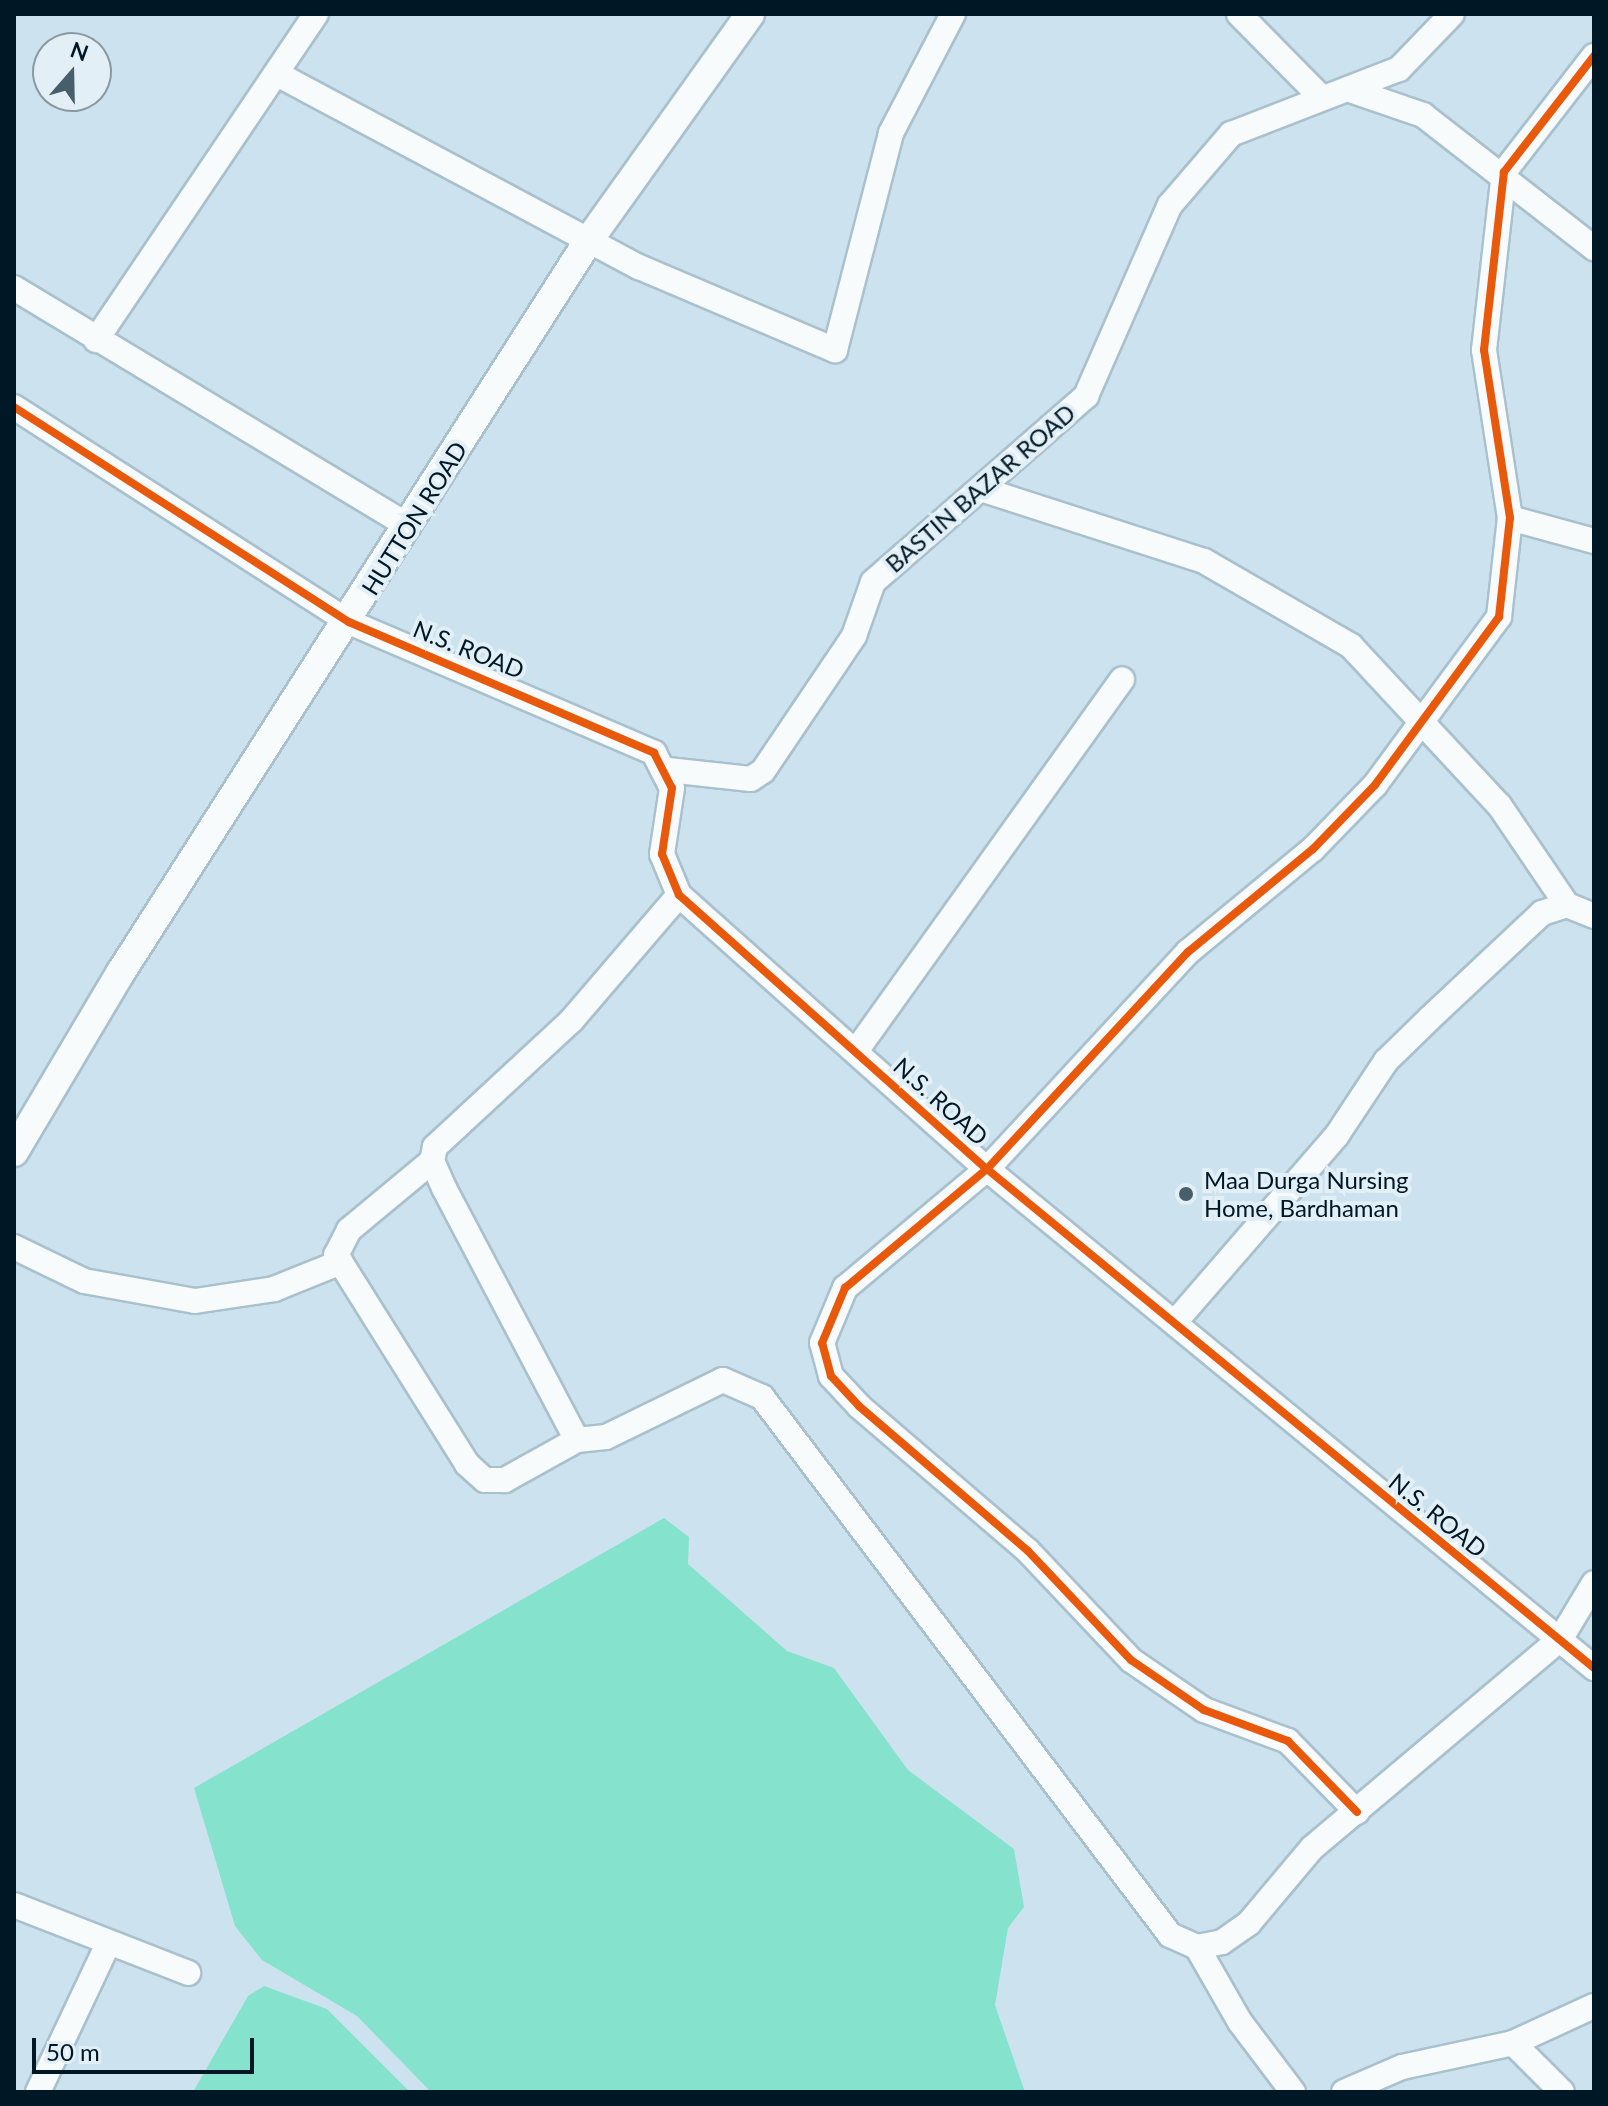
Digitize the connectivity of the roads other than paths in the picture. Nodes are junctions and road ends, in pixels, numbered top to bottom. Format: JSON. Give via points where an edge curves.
{"nodes":[{"id":1,"x":316,"y":14,"type":"edge"},
{"id":2,"x":750,"y":14,"type":"edge"},
{"id":3,"x":953,"y":14,"type":"edge"},
{"id":4,"x":1239,"y":14,"type":"edge"},
{"id":5,"x":1452,"y":14,"type":"edge"},
{"id":6,"x":1594,"y":56,"type":"edge"},
{"id":7,"x":279,"y":75,"type":"junction"},
{"id":8,"x":1353,"y":91,"type":"junction"},
{"id":9,"x":1320,"y":96,"type":"junction"},
{"id":10,"x":1504,"y":172,"type":"junction"},
{"id":11,"x":589,"y":240,"type":"junction"},
{"id":12,"x":1594,"y":248,"type":"edge"},
{"id":13,"x":14,"y":288,"type":"edge"},
{"id":14,"x":96,"y":340,"type":"junction"},
{"id":15,"x":14,"y":407,"type":"edge"},
{"id":16,"x":984,"y":490,"type":"junction"},
{"id":17,"x":1510,"y":518,"type":"junction"},
{"id":18,"x":409,"y":526,"type":"junction"},
{"id":19,"x":1594,"y":541,"type":"edge"},
{"id":20,"x":349,"y":622,"type":"junction"},
{"id":21,"x":1122,"y":680,"type":"dead end"},
{"id":22,"x":1421,"y":728,"type":"junction"},
{"id":23,"x":668,"y":770,"type":"junction"},
{"id":24,"x":679,"y":895,"type":"junction"},
{"id":25,"x":1567,"y":905,"type":"junction"},
{"id":26,"x":1594,"y":916,"type":"edge"},
{"id":27,"x":856,"y":1051,"type":"junction"},
{"id":28,"x":14,"y":1152,"type":"edge"},
{"id":29,"x":432,"y":1161,"type":"junction"},
{"id":30,"x":987,"y":1169,"type":"junction"},
{"id":31,"x":14,"y":1247,"type":"edge"},
{"id":32,"x":341,"y":1262,"type":"junction"},
{"id":33,"x":1176,"y":1321,"type":"junction"},
{"id":34,"x":577,"y":1440,"type":"junction"},
{"id":35,"x":1594,"y":1583,"type":"edge"},
{"id":36,"x":1561,"y":1638,"type":"junction"},
{"id":37,"x":1594,"y":1668,"type":"edge"},
{"id":38,"x":1357,"y":1812,"type":"junction"},
{"id":39,"x":14,"y":1905,"type":"edge"},
{"id":40,"x":107,"y":1946,"type":"junction"},
{"id":41,"x":1197,"y":1947,"type":"junction"},
{"id":42,"x":188,"y":1973,"type":"dead end"},
{"id":43,"x":1594,"y":2006,"type":"edge"},
{"id":44,"x":1513,"y":2043,"type":"junction"},
{"id":45,"x":38,"y":2092,"type":"edge"},
{"id":46,"x":1293,"y":2092,"type":"edge"},
{"id":47,"x":1344,"y":2092,"type":"edge"},
{"id":48,"x":1562,"y":2092,"type":"edge"}],
"edges":[{"from":1,"to":7,"type":"street"},
{"from":2,"to":11,"type":"street","name":"HUTTON ROAD"},
{"from":3,"to":11,"type":"street","via":[[891,133],[835,350],[715,303]]},
{"from":4,"to":9,"type":"street"},
{"from":5,"to":8,"type":"street","name":"BASTIN BAZAR ROAD","via":[[1399,69]]},
{"from":6,"to":10,"type":"street"},
{"from":7,"to":11,"type":"street"},
{"from":7,"to":14,"type":"street"},
{"from":8,"to":9,"type":"street","name":"BASTIN BAZAR ROAD"},
{"from":8,"to":10,"type":"street","via":[[1423,115]]},
{"from":9,"to":16,"type":"street","name":"BASTIN BAZAR ROAD","via":[[1231,134],[1197,169],[1170,205],[1086,396]]},
{"from":10,"to":12,"type":"street"},
{"from":10,"to":17,"type":"street","via":[[1484,350]]},
{"from":11,"to":18,"type":"street","name":"HUTTON ROAD"},
{"from":13,"to":14,"type":"street"},
{"from":14,"to":18,"type":"street"},
{"from":15,"to":20,"type":"street","name":"N.S. ROAD"},
{"from":16,"to":22,"type":"street","via":[[1204,561],[1351,646]]},
{"from":16,"to":23,"type":"street","name":"BASTIN BAZAR ROAD","via":[[914,540],[873,582],[854,636],[763,771],[751,779]]},
{"from":17,"to":19,"type":"street"},
{"from":17,"to":22,"type":"street","via":[[1499,617]]},
{"from":18,"to":20,"type":"street","name":"HUTTON ROAD"},
{"from":20,"to":23,"type":"street","name":"N.S. ROAD","via":[[638,742]]},
{"from":20,"to":28,"type":"street","name":"HUTTON ROAD","via":[[121,972]]},
{"from":21,"to":27,"type":"street"},
{"from":22,"to":25,"type":"street","via":[[1499,805]]},
{"from":22,"to":30,"type":"street","via":[[1313,849],[1188,952]]},
{"from":23,"to":24,"type":"street","name":"N.S. ROAD","via":[[672,798],[662,854]]},
{"from":24,"to":27,"type":"street","name":"N.S. ROAD"},
{"from":24,"to":29,"type":"street","via":[[572,1020],[435,1147]]},
{"from":25,"to":26,"type":"street"},
{"from":25,"to":33,"type":"street","via":[[1542,913],[1386,1061],[1337,1135]]},
{"from":27,"to":30,"type":"street","name":"N.S. ROAD"},
{"from":29,"to":32,"type":"street","via":[[336,1243]]},
{"from":29,"to":34,"type":"street"},
{"from":30,"to":33,"type":"street","name":"N.S. ROAD"},
{"from":30,"to":38,"type":"street","via":[[845,1288],[826,1321],[831,1376],[1028,1551],[1163,1686],[1288,1741]]},
{"from":31,"to":32,"type":"street","via":[[84,1281],[195,1301],[274,1289]]},
{"from":32,"to":34,"type":"street","via":[[467,1464],[485,1480],[505,1480]]},
{"from":33,"to":36,"type":"street","name":"N.S. ROAD"},
{"from":34,"to":41,"type":"street","via":[[606,1437],[723,1380],[762,1397],[1151,1912],[1170,1935]]},
{"from":35,"to":36,"type":"street"},
{"from":36,"to":37,"type":"street","name":"N.S. ROAD"},
{"from":36,"to":38,"type":"street"},
{"from":38,"to":41,"type":"street","via":[[1312,1848],[1249,1923],[1222,1942]]},
{"from":39,"to":40,"type":"street"},
{"from":40,"to":42,"type":"street"},
{"from":40,"to":45,"type":"street"},
{"from":41,"to":46,"type":"street","via":[[1240,2022]]},
{"from":43,"to":44,"type":"street"},
{"from":44,"to":47,"type":"street","via":[[1402,2067]]},
{"from":44,"to":48,"type":"street"}]}
